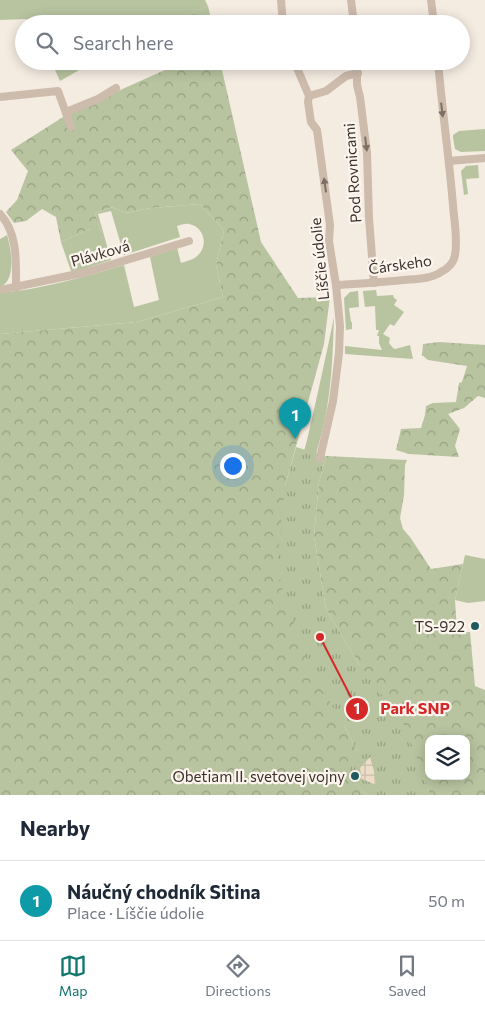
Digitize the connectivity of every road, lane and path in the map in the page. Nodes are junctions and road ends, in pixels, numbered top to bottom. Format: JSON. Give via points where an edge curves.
{"nodes":[{"id":1,"x":281,"y":0,"type":"edge"},
{"id":2,"x":351,"y":0,"type":"edge"},
{"id":3,"x":431,"y":0,"type":"edge"},
{"id":4,"x":282,"y":15,"type":"edge"},
{"id":5,"x":353,"y":15,"type":"edge"},
{"id":6,"x":433,"y":15,"type":"edge"},
{"id":7,"x":298,"y":70,"type":"edge"},
{"id":8,"x":358,"y":70,"type":"edge"},
{"id":9,"x":439,"y":70,"type":"edge"},
{"id":10,"x":358,"y":73,"type":"junction"},
{"id":11,"x":116,"y":88,"type":"dead end"},
{"id":12,"x":309,"y":96,"type":"junction"},
{"id":13,"x":0,"y":97,"type":"edge"},
{"id":14,"x":66,"y":112,"type":"junction"},
{"id":15,"x":71,"y":127,"type":"dead end"},
{"id":16,"x":485,"y":158,"type":"edge"},
{"id":17,"x":449,"y":161,"type":"junction"},
{"id":18,"x":1,"y":214,"type":"edge"},
{"id":19,"x":190,"y":241,"type":"dead end"},
{"id":20,"x":374,"y":283,"type":"junction"},
{"id":21,"x":336,"y":285,"type":"junction"},
{"id":22,"x":16,"y":288,"type":"junction"},
{"id":23,"x":0,"y":290,"type":"edge"},
{"id":24,"x":320,"y":458,"type":"dead end"}],
"edges":[{"from":1,"to":4,"type":"street"},
{"from":2,"to":5,"type":"street"},
{"from":3,"to":6,"type":"street"},
{"from":7,"to":12,"type":"street","name":"Líščie údolie"},
{"from":8,"to":10,"type":"street","name":"Pod Rovnicami"},
{"from":9,"to":17,"type":"street","name":"Čárskeho","one_way":true},
{"from":10,"to":12,"type":"street","via":[[346,76],[326,91]]},
{"from":10,"to":20,"type":"street","name":"Pod Rovnicami","one_way":true,"via":[[367,153]]},
{"from":11,"to":14,"type":"street"},
{"from":21,"to":12,"type":"street","name":"Líščie údolie","one_way":true,"via":[[317,130],[312,122]]},
{"from":13,"to":14,"type":"street","via":[[58,91]]},
{"from":14,"to":15,"type":"street"},
{"from":16,"to":17,"type":"street"},
{"from":17,"to":20,"type":"street","name":"Čárskeho","via":[[456,239],[453,261],[449,267],[432,276]]},
{"from":18,"to":22,"type":"street","via":[[14,241]]},
{"from":19,"to":22,"type":"street","name":"Plávková","via":[[87,272]]},
{"from":20,"to":21,"type":"street","name":"Čárskeho"},
{"from":21,"to":24,"type":"street","name":"Líščie údolie","via":[[339,353],[333,401]]},
{"from":22,"to":23,"type":"street","name":"Plávková"}]}
